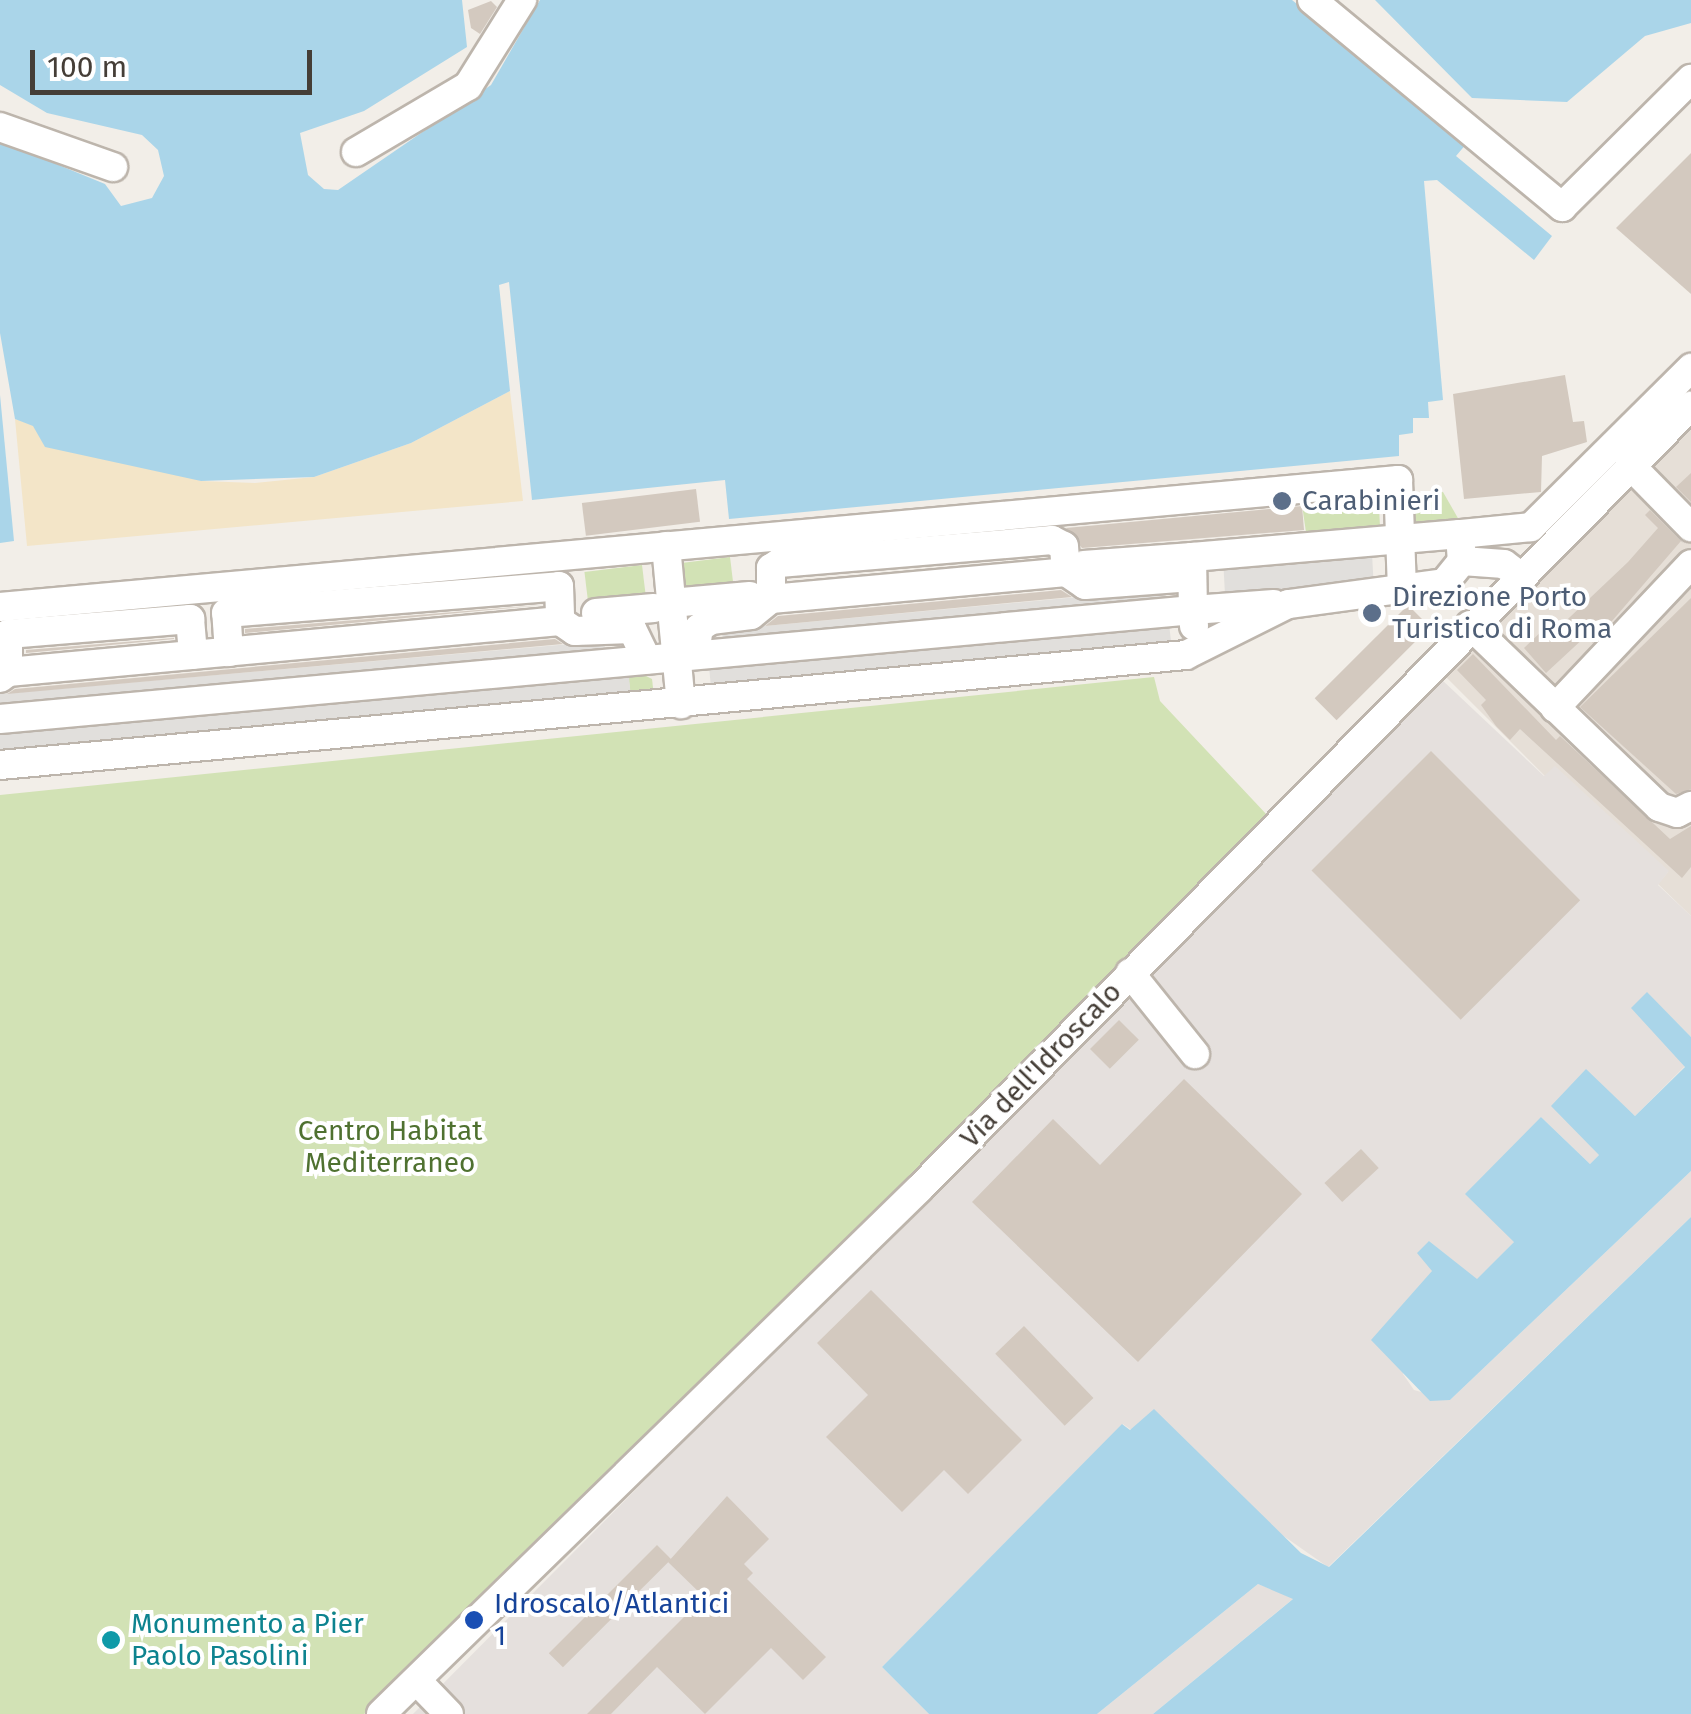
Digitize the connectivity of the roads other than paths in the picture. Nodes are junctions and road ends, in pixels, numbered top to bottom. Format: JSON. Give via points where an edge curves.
{"nodes":[{"id":1,"x":522,"y":0,"type":"edge"},
{"id":2,"x":1312,"y":0,"type":"edge"},
{"id":3,"x":1691,"y":79,"type":"edge"},
{"id":4,"x":0,"y":128,"type":"edge"},
{"id":5,"x":356,"y":152,"type":"dead end"},
{"id":6,"x":114,"y":167,"type":"dead end"},
{"id":7,"x":1691,"y":368,"type":"edge"},
{"id":8,"x":1691,"y":406,"type":"edge"},
{"id":9,"x":1631,"y":466,"type":"junction"},
{"id":10,"x":1691,"y":527,"type":"edge"},
{"id":11,"x":1400,"y":539,"type":"junction"},
{"id":12,"x":658,"y":547,"type":"junction"},
{"id":13,"x":1461,"y":547,"type":"junction"},
{"id":14,"x":1691,"y":564,"type":"edge"},
{"id":15,"x":1192,"y":567,"type":"junction"},
{"id":16,"x":1520,"y":576,"type":"junction"},
{"id":17,"x":1402,"y":589,"type":"junction"},
{"id":18,"x":761,"y":598,"type":"junction"},
{"id":19,"x":1288,"y":604,"type":"junction"},
{"id":20,"x":663,"y":605,"type":"junction"},
{"id":21,"x":0,"y":606,"type":"edge"},
{"id":22,"x":1193,"y":610,"type":"junction"},
{"id":23,"x":567,"y":618,"type":"junction"},
{"id":24,"x":1470,"y":625,"type":"junction"},
{"id":25,"x":228,"y":652,"type":"junction"},
{"id":26,"x":1186,"y":655,"type":"junction"},
{"id":27,"x":669,"y":658,"type":"junction"},
{"id":28,"x":4,"y":675,"type":"edge"},
{"id":29,"x":672,"y":705,"type":"junction"},
{"id":30,"x":1555,"y":708,"type":"junction"},
{"id":31,"x":0,"y":719,"type":"edge"},
{"id":32,"x":0,"y":766,"type":"edge"},
{"id":33,"x":1691,"y":806,"type":"edge"},
{"id":34,"x":1130,"y":974,"type":"junction"},
{"id":35,"x":1195,"y":1054,"type":"dead end"},
{"id":36,"x":420,"y":1682,"type":"junction"},
{"id":37,"x":382,"y":1714,"type":"edge"},
{"id":38,"x":448,"y":1714,"type":"edge"}],
"edges":[{"from":1,"to":5,"type":"street","via":[[468,86]]},
{"from":2,"to":3,"type":"street","via":[[1562,207]]},
{"from":4,"to":6,"type":"street"},
{"from":7,"to":13,"type":"street","via":[[1532,528]]},
{"from":8,"to":9,"type":"street","name":"Via dell'Idroscalo"},
{"from":9,"to":10,"type":"street"},
{"from":9,"to":16,"type":"street","name":"Via dell'Idroscalo"},
{"from":11,"to":12,"type":"street","via":[[1398,480]]},
{"from":11,"to":13,"type":"street"},
{"from":11,"to":15,"type":"street"},
{"from":11,"to":17,"type":"street"},
{"from":12,"to":20,"type":"street"},
{"from":12,"to":21,"type":"street"},
{"from":13,"to":16,"type":"street"},
{"from":13,"to":17,"type":"street","via":[[1444,583]]},
{"from":14,"to":30,"type":"street"},
{"from":15,"to":18,"type":"street","via":[[1075,568],[1064,546],[1052,540],[779,563]]},
{"from":15,"to":22,"type":"street"},
{"from":16,"to":24,"type":"street","name":"Via dell'Idroscalo"},
{"from":17,"to":19,"type":"street"},
{"from":18,"to":20,"type":"street"},
{"from":18,"to":27,"type":"street","via":[[751,616],[711,620]]},
{"from":19,"to":22,"type":"street"},
{"from":19,"to":26,"type":"street"},
{"from":20,"to":23,"type":"street"},
{"from":20,"to":27,"type":"street"},
{"from":22,"to":26,"type":"street","via":[[1195,638]]},
{"from":22,"to":27,"type":"street"},
{"from":23,"to":25,"type":"street"},
{"from":23,"to":25,"type":"street","via":[[559,586],[226,613]]},
{"from":23,"to":27,"type":"street","via":[[575,631],[632,629]]},
{"from":24,"to":30,"type":"street"},
{"from":24,"to":34,"type":"street","name":"Via dell'Idroscalo"},
{"from":25,"to":28,"type":"street"},
{"from":26,"to":29,"type":"street"},
{"from":27,"to":29,"type":"street"},
{"from":27,"to":31,"type":"street"},
{"from":29,"to":32,"type":"street"},
{"from":30,"to":33,"type":"street","via":[[1659,806],[1672,813]]},
{"from":34,"to":35,"type":"street"},
{"from":34,"to":36,"type":"street","name":"Via dell'Idroscalo"},
{"from":36,"to":37,"type":"street","name":"Via dell'Idroscalo"},
{"from":36,"to":38,"type":"street"}]}
